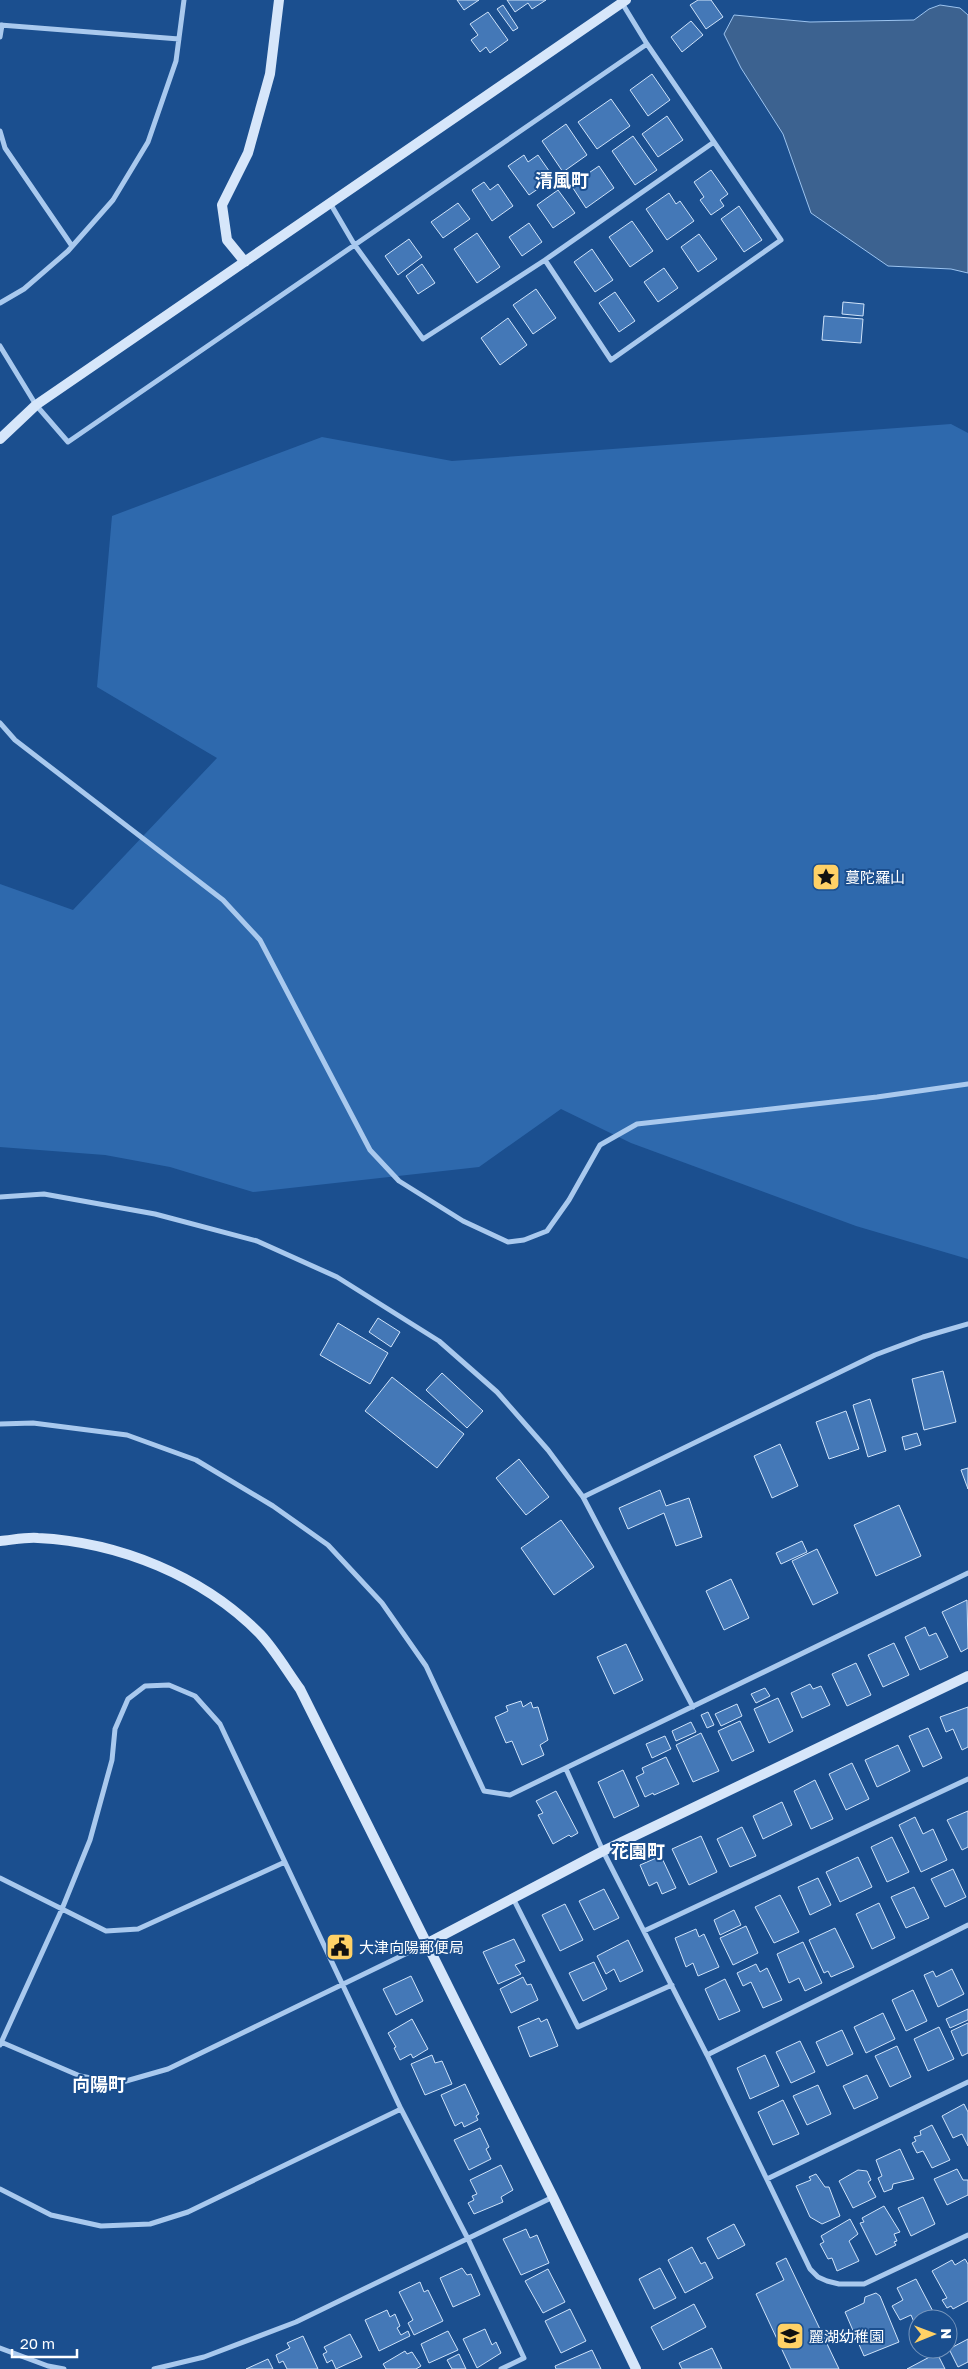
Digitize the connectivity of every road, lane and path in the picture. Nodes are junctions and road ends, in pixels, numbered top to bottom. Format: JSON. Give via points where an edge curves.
{"nodes":[{"id":1,"x":184,"y":0,"type":"edge"},
{"id":2,"x":279,"y":0,"type":"edge"},
{"id":3,"x":624,"y":1,"type":"edge"},
{"id":4,"x":1,"y":26,"type":"edge"},
{"id":5,"x":0,"y":37,"type":"edge"},
{"id":6,"x":179,"y":39,"type":"junction"},
{"id":7,"x":647,"y":44,"type":"junction"},
{"id":8,"x":0,"y":131,"type":"edge"},
{"id":9,"x":714,"y":142,"type":"junction"},
{"id":10,"x":330,"y":203,"type":"junction"},
{"id":11,"x":354,"y":244,"type":"junction"},
{"id":12,"x":72,"y":246,"type":"junction"},
{"id":13,"x":545,"y":260,"type":"junction"},
{"id":14,"x":245,"y":262,"type":"junction"},
{"id":15,"x":0,"y":303,"type":"edge"},
{"id":16,"x":0,"y":346,"type":"edge"},
{"id":17,"x":36,"y":405,"type":"junction"},
{"id":18,"x":0,"y":439,"type":"edge"},
{"id":19,"x":0,"y":723,"type":"edge"},
{"id":20,"x":968,"y":1084,"type":"edge"},
{"id":21,"x":0,"y":1197,"type":"edge"},
{"id":22,"x":968,"y":1324,"type":"edge"},
{"id":23,"x":0,"y":1424,"type":"edge"},
{"id":24,"x":583,"y":1497,"type":"junction"},
{"id":25,"x":0,"y":1540,"type":"edge"},
{"id":26,"x":968,"y":1573,"type":"edge"},
{"id":27,"x":968,"y":1676,"type":"edge"},
{"id":28,"x":693,"y":1707,"type":"junction"},
{"id":29,"x":566,"y":1769,"type":"junction"},
{"id":30,"x":968,"y":1779,"type":"edge"},
{"id":31,"x":603,"y":1852,"type":"junction"},
{"id":32,"x":285,"y":1862,"type":"junction"},
{"id":33,"x":0,"y":1878,"type":"edge"},
{"id":34,"x":513,"y":1898,"type":"junction"},
{"id":35,"x":62,"y":1909,"type":"junction"},
{"id":36,"x":968,"y":1926,"type":"edge"},
{"id":37,"x":644,"y":1931,"type":"junction"},
{"id":38,"x":426,"y":1944,"type":"junction"},
{"id":39,"x":342,"y":1983,"type":"junction"},
{"id":40,"x":672,"y":1985,"type":"junction"},
{"id":41,"x":1,"y":2043,"type":"edge"},
{"id":42,"x":707,"y":2055,"type":"junction"},
{"id":43,"x":968,"y":2082,"type":"edge"},
{"id":44,"x":401,"y":2109,"type":"junction"},
{"id":45,"x":767,"y":2179,"type":"junction"},
{"id":46,"x":0,"y":2189,"type":"edge"},
{"id":47,"x":553,"y":2197,"type":"junction"},
{"id":48,"x":968,"y":2235,"type":"edge"},
{"id":49,"x":468,"y":2239,"type":"junction"},
{"id":50,"x":0,"y":2348,"type":"edge"},
{"id":51,"x":64,"y":2369,"type":"edge"},
{"id":52,"x":154,"y":2369,"type":"edge"},
{"id":53,"x":501,"y":2369,"type":"edge"},
{"id":54,"x":636,"y":2369,"type":"edge"}],
"edges":[{"from":1,"to":6,"type":"street"},
{"from":2,"to":14,"type":"street","via":[[270,74],[248,153],[222,205],[227,240]]},
{"from":3,"to":7,"type":"street"},
{"from":3,"to":10,"type":"street"},
{"from":4,"to":5,"type":"street"},
{"from":4,"to":6,"type":"street"},
{"from":6,"to":12,"type":"street","via":[[176,61],[148,142],[113,200]]},
{"from":7,"to":9,"type":"street"},
{"from":7,"to":11,"type":"street"},
{"from":8,"to":12,"type":"street","via":[[5,148]]},
{"from":9,"to":13,"type":"street"},
{"from":9,"to":13,"type":"street","via":[[781,240],[610,360]]},
{"from":10,"to":11,"type":"street"},
{"from":10,"to":14,"type":"street"},
{"from":11,"to":13,"type":"street","via":[[423,339]]},
{"from":11,"to":17,"type":"street","via":[[68,442]]},
{"from":12,"to":15,"type":"street","via":[[24,289]]},
{"from":14,"to":17,"type":"street"},
{"from":16,"to":17,"type":"street"},
{"from":17,"to":18,"type":"street"},
{"from":19,"to":20,"type":"street","via":[[15,740],[223,900],[260,940],[370,1150],[399,1181],[463,1221],[508,1242],[547,1232],[600,1145],[637,1124]]},
{"from":21,"to":24,"type":"street","via":[[44,1194],[155,1214],[257,1241],[337,1276],[439,1341],[497,1392],[548,1450]]},
{"from":22,"to":24,"type":"street","via":[[875,1355]]},
{"from":23,"to":29,"type":"street","via":[[33,1422],[126,1435],[196,1460],[273,1506],[328,1545],[382,1603],[426,1666],[484,1791],[510,1795]]},
{"from":24,"to":28,"type":"street"},
{"from":25,"to":38,"type":"street","via":[[37,1538],[110,1549],[166,1569],[215,1596],[261,1635],[300,1689]]},
{"from":26,"to":28,"type":"street"},
{"from":27,"to":31,"type":"street"},
{"from":28,"to":29,"type":"street"},
{"from":29,"to":31,"type":"street"},
{"from":30,"to":37,"type":"street"},
{"from":31,"to":34,"type":"street"},
{"from":31,"to":37,"type":"street"},
{"from":32,"to":35,"type":"street","via":[[138,1929],[106,1931]]},
{"from":32,"to":35,"type":"street","via":[[220,1724],[195,1696],[169,1685],[145,1686],[128,1699],[115,1729],[112,1760],[90,1840]]},
{"from":32,"to":39,"type":"street"},
{"from":33,"to":35,"type":"street"},
{"from":34,"to":38,"type":"street"},
{"from":34,"to":40,"type":"street","via":[[578,2027]]},
{"from":35,"to":41,"type":"street"},
{"from":36,"to":42,"type":"street"},
{"from":37,"to":40,"type":"street"},
{"from":38,"to":39,"type":"street"},
{"from":38,"to":47,"type":"street"},
{"from":39,"to":41,"type":"street","via":[[168,2069],[119,2082],[80,2076]]},
{"from":39,"to":44,"type":"street"},
{"from":40,"to":42,"type":"street"},
{"from":42,"to":45,"type":"street"},
{"from":43,"to":45,"type":"street"},
{"from":44,"to":46,"type":"street","via":[[188,2212],[150,2224],[101,2226],[51,2215]]},
{"from":44,"to":49,"type":"street"},
{"from":45,"to":48,"type":"street","via":[[806,2263],[827,2282],[846,2285],[871,2282]]},
{"from":47,"to":49,"type":"street"},
{"from":47,"to":54,"type":"street"},
{"from":49,"to":52,"type":"street","via":[[296,2322],[204,2357]]},
{"from":49,"to":53,"type":"street","via":[[524,2358]]},
{"from":50,"to":51,"type":"street"}]}
